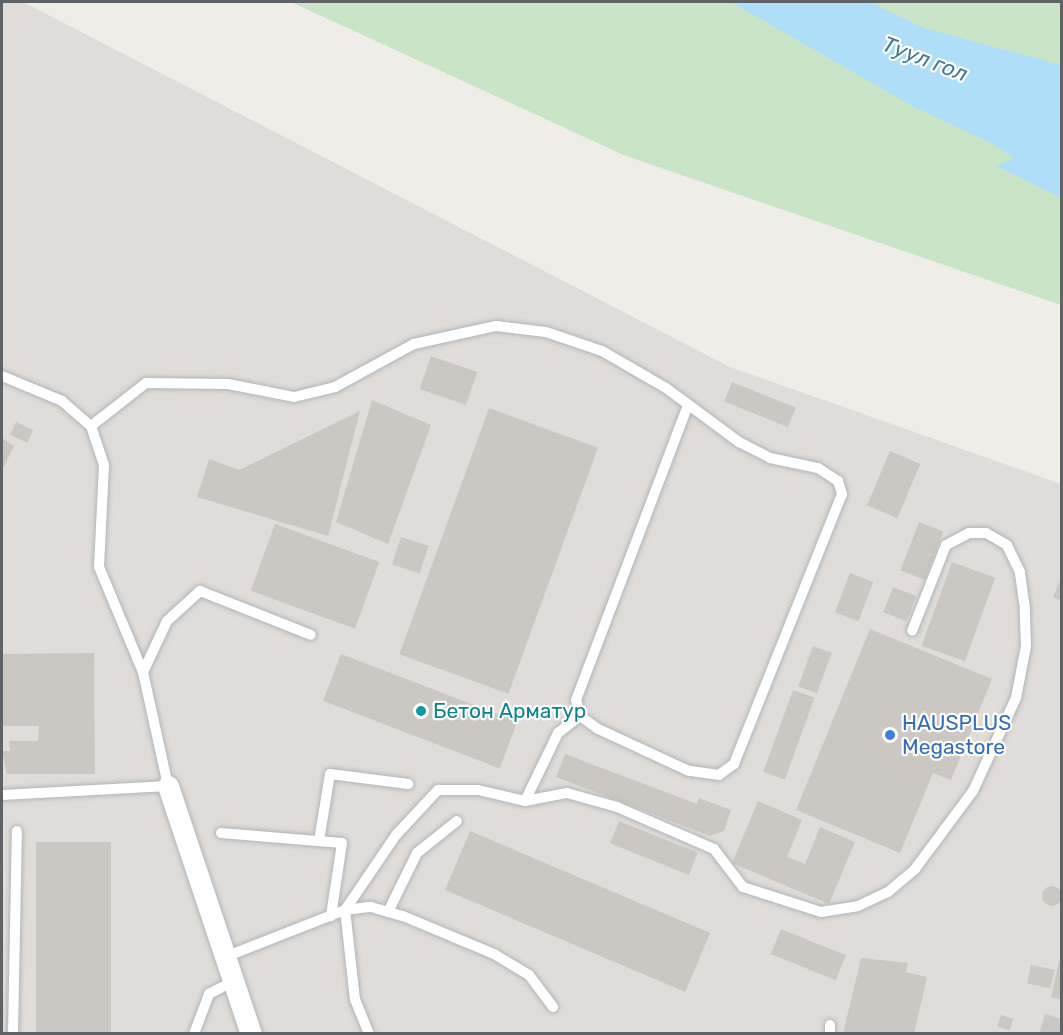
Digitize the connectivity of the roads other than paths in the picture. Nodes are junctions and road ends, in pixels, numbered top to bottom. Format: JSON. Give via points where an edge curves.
{"nodes":[{"id":1,"x":2,"y":376,"type":"edge"},
{"id":2,"x":688,"y":405,"type":"junction"},
{"id":3,"x":91,"y":426,"type":"junction"},
{"id":4,"x":912,"y":631,"type":"dead end"},
{"id":5,"x":311,"y":635,"type":"dead end"},
{"id":6,"x":143,"y":672,"type":"junction"},
{"id":7,"x":580,"y":716,"type":"junction"},
{"id":8,"x":408,"y":784,"type":"dead end"},
{"id":9,"x":168,"y":786,"type":"junction"},
{"id":10,"x":2,"y":795,"type":"edge"},
{"id":11,"x":525,"y":801,"type":"junction"},
{"id":12,"x":457,"y":821,"type":"dead end"},
{"id":13,"x":17,"y":831,"type":"dead end"},
{"id":14,"x":220,"y":833,"type":"dead end"},
{"id":15,"x":319,"y":842,"type":"junction"},
{"id":16,"x":345,"y":910,"type":"junction"},
{"id":17,"x":388,"y":912,"type":"junction"},
{"id":18,"x":331,"y":916,"type":"junction"},
{"id":19,"x":225,"y":957,"type":"junction"},
{"id":20,"x":233,"y":981,"type":"junction"},
{"id":21,"x":553,"y":1007,"type":"dead end"},
{"id":22,"x":13,"y":1034,"type":"edge"},
{"id":23,"x":194,"y":1034,"type":"edge"},
{"id":24,"x":250,"y":1034,"type":"edge"},
{"id":25,"x":369,"y":1034,"type":"edge"}],
"edges":[{"from":1,"to":3,"type":"lane","via":[[62,401]]},
{"from":2,"to":3,"type":"lane","via":[[602,351],[546,332],[496,326],[414,344],[335,387],[294,397],[228,384],[146,383]]},
{"from":2,"to":7,"type":"lane","via":[[576,700]]},
{"from":2,"to":7,"type":"lane","via":[[739,442],[770,458],[818,468],[838,481],[842,494],[734,764],[718,775],[689,771]]},
{"from":3,"to":6,"type":"lane","via":[[104,465],[99,567]]},
{"from":4,"to":11,"type":"lane","via":[[946,545],[969,533],[986,533],[1007,544],[1020,572],[1025,609],[1026,646],[1016,698],[974,792],[915,869],[888,892],[858,906],[821,912],[743,887],[714,849],[617,807],[567,793]]},
{"from":5,"to":6,"type":"lane","via":[[200,591],[167,621]]},
{"from":6,"to":9,"type":"lane"},
{"from":7,"to":11,"type":"lane","via":[[558,733]]},
{"from":8,"to":15,"type":"lane","via":[[330,774]]},
{"from":9,"to":10,"type":"lane"},
{"from":9,"to":19,"type":"street"},
{"from":11,"to":16,"type":"lane","via":[[478,790],[438,790],[396,835]]},
{"from":12,"to":17,"type":"lane","via":[[417,853]]},
{"from":13,"to":22,"type":"lane"},
{"from":14,"to":15,"type":"lane"},
{"from":15,"to":18,"type":"lane","via":[[342,843]]},
{"from":16,"to":17,"type":"lane"},
{"from":16,"to":18,"type":"lane"},
{"from":16,"to":25,"type":"lane","via":[[356,1000]]},
{"from":17,"to":21,"type":"lane","via":[[494,954],[529,975]]},
{"from":18,"to":19,"type":"lane"},
{"from":19,"to":20,"type":"street"},
{"from":20,"to":23,"type":"lane","via":[[209,994]]},
{"from":20,"to":24,"type":"street"}]}
